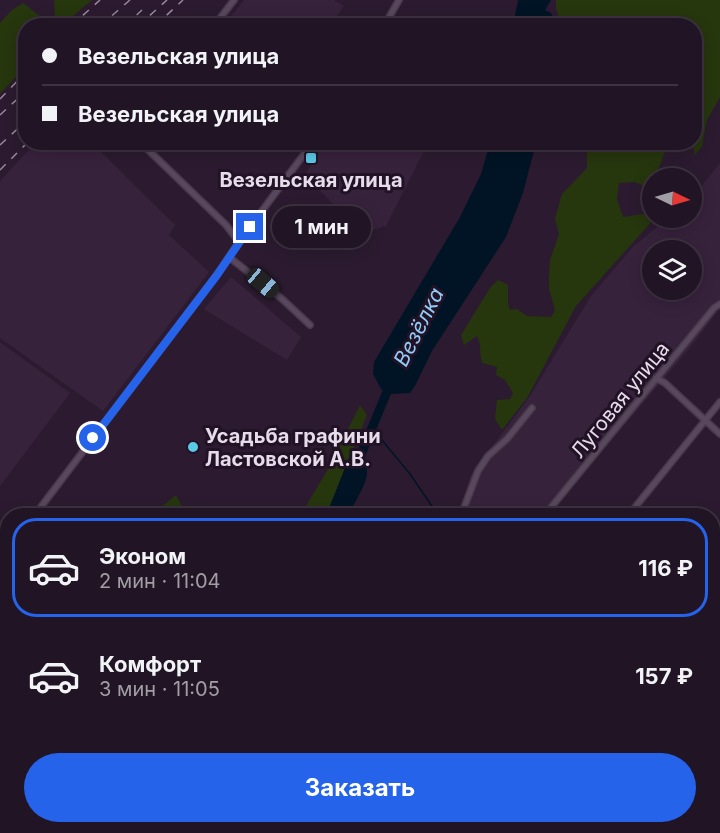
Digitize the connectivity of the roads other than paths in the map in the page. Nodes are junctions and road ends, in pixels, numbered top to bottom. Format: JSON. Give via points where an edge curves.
{"nodes":[{"id":1,"x":234,"y":0,"type":"edge"},
{"id":2,"x":399,"y":0,"type":"edge"},
{"id":3,"x":220,"y":18,"type":"edge"},
{"id":4,"x":389,"y":18,"type":"edge"},
{"id":5,"x":148,"y":150,"type":"edge"},
{"id":6,"x":307,"y":150,"type":"edge"},
{"id":7,"x":239,"y":242,"type":"junction"},
{"id":8,"x":229,"y":257,"type":"junction"},
{"id":9,"x":720,"y":304,"type":"edge"},
{"id":10,"x":310,"y":325,"type":"dead end"},
{"id":11,"x":656,"y":378,"type":"junction"},
{"id":12,"x":720,"y":402,"type":"edge"},
{"id":13,"x":532,"y":408,"type":"dead end"},
{"id":14,"x":706,"y":419,"type":"junction"},
{"id":15,"x":720,"y":434,"type":"edge"},
{"id":16,"x":40,"y":508,"type":"edge"},
{"id":17,"x":464,"y":508,"type":"edge"},
{"id":18,"x":550,"y":508,"type":"edge"},
{"id":19,"x":634,"y":508,"type":"edge"}],
"edges":[{"from":1,"to":3,"type":"street"},
{"from":2,"to":4,"type":"street"},
{"from":5,"to":7,"type":"street"},
{"from":6,"to":7,"type":"street"},
{"from":7,"to":8,"type":"street"},
{"from":8,"to":10,"type":"street"},
{"from":8,"to":16,"type":"street"},
{"from":9,"to":11,"type":"street","name":"Луговая улица"},
{"from":11,"to":14,"type":"street"},
{"from":11,"to":18,"type":"street","name":"Луговая улица"},
{"from":12,"to":14,"type":"street"},
{"from":13,"to":17,"type":"street","via":[[488,456]]},
{"from":14,"to":15,"type":"street"},
{"from":14,"to":19,"type":"street"}]}
